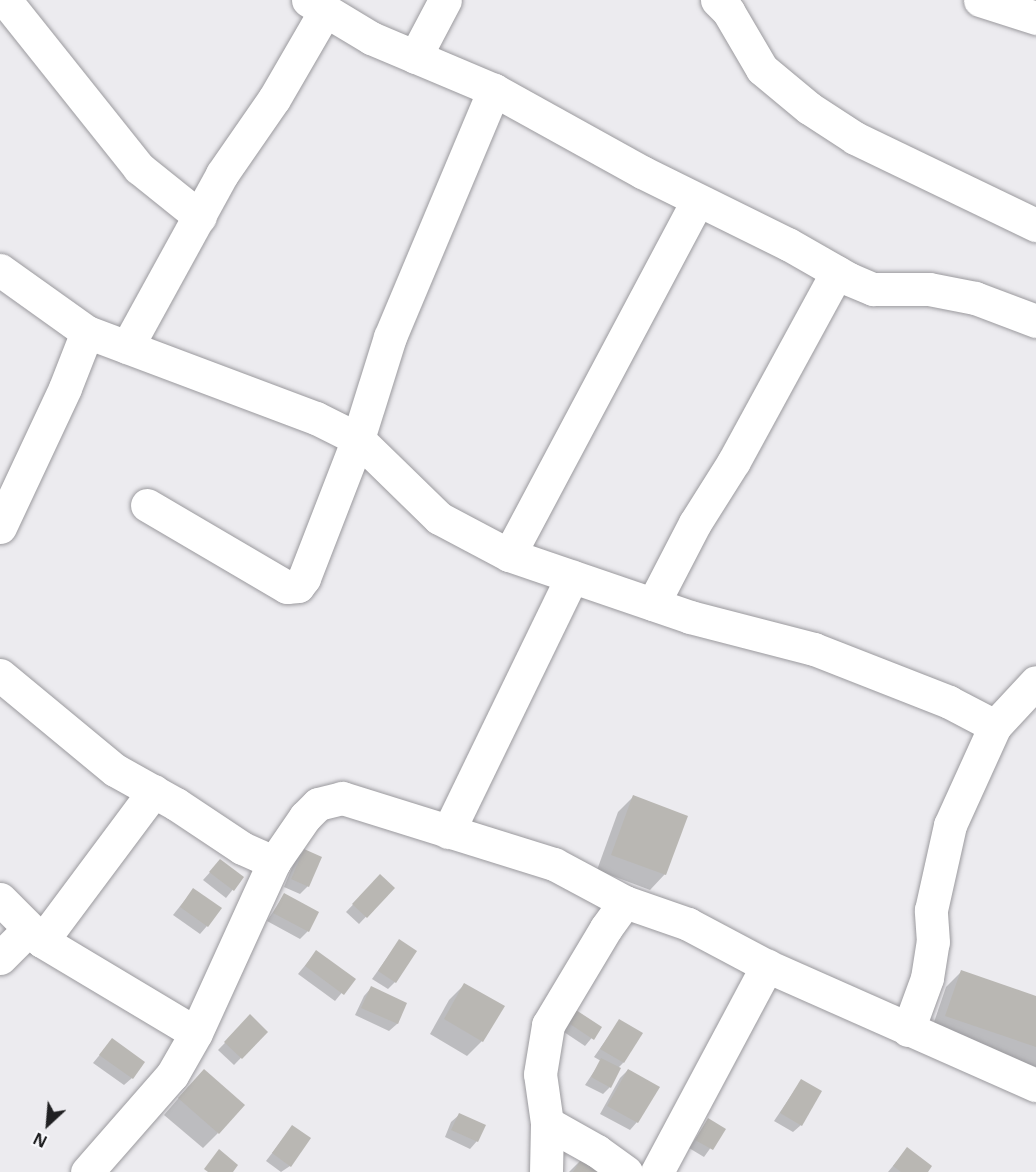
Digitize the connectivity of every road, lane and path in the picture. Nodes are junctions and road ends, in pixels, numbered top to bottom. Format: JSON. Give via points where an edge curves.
{"nodes":[{"id":1,"x":5,"y":0,"type":"edge"},
{"id":2,"x":445,"y":0,"type":"edge"},
{"id":3,"x":717,"y":0,"type":"edge"},
{"id":4,"x":980,"y":0,"type":"edge"},
{"id":5,"x":316,"y":6,"type":"edge"},
{"id":6,"x":1036,"y":18,"type":"edge"},
{"id":7,"x":415,"y":57,"type":"junction"},
{"id":8,"x":494,"y":90,"type":"junction"},
{"id":9,"x":697,"y":201,"type":"junction"},
{"id":10,"x":200,"y":217,"type":"junction"},
{"id":11,"x":1036,"y":225,"type":"edge"},
{"id":12,"x":0,"y":270,"type":"edge"},
{"id":13,"x":837,"y":272,"type":"junction"},
{"id":14,"x":1036,"y":321,"type":"edge"},
{"id":15,"x":87,"y":332,"type":"junction"},
{"id":16,"x":127,"y":347,"type":"junction"},
{"id":17,"x":358,"y":439,"type":"junction"},
{"id":18,"x":147,"y":505,"type":"dead end"},
{"id":19,"x":4,"y":510,"type":"edge"},
{"id":20,"x":509,"y":555,"type":"junction"},
{"id":21,"x":572,"y":577,"type":"junction"},
{"id":22,"x":653,"y":604,"type":"junction"},
{"id":23,"x":0,"y":675,"type":"edge"},
{"id":24,"x":1030,"y":696,"type":"edge"},
{"id":25,"x":995,"y":726,"type":"junction"},
{"id":26,"x":154,"y":791,"type":"junction"},
{"id":27,"x":448,"y":832,"type":"junction"},
{"id":28,"x":274,"y":862,"type":"junction"},
{"id":29,"x":0,"y":899,"type":"edge"},
{"id":30,"x":625,"y":902,"type":"junction"},
{"id":31,"x":36,"y":935,"type":"junction"},
{"id":32,"x":0,"y":958,"type":"edge"},
{"id":33,"x":767,"y":966,"type":"junction"},
{"id":34,"x":908,"y":1030,"type":"junction"},
{"id":35,"x":196,"y":1033,"type":"junction"},
{"id":36,"x":1036,"y":1084,"type":"edge"},
{"id":37,"x":547,"y":1123,"type":"junction"},
{"id":38,"x":87,"y":1172,"type":"edge"},
{"id":39,"x":546,"y":1172,"type":"edge"},
{"id":40,"x":626,"y":1172,"type":"edge"},
{"id":41,"x":657,"y":1172,"type":"edge"}],
"edges":[{"from":1,"to":10,"type":"street","via":[[139,168]]},
{"from":2,"to":7,"type":"street"},
{"from":3,"to":11,"type":"street","via":[[728,11],[762,69],[809,108],[855,138]]},
{"from":4,"to":6,"type":"street"},
{"from":5,"to":7,"type":"street","via":[[371,38]]},
{"from":5,"to":10,"type":"street","via":[[274,99],[222,174]]},
{"from":7,"to":8,"type":"street"},
{"from":8,"to":9,"type":"street"},
{"from":8,"to":17,"type":"street","via":[[390,337]]},
{"from":9,"to":13,"type":"street"},
{"from":9,"to":20,"type":"street"},
{"from":10,"to":16,"type":"street"},
{"from":12,"to":15,"type":"street"},
{"from":13,"to":14,"type":"street","via":[[873,289],[929,289],[975,298]]},
{"from":13,"to":22,"type":"street"},
{"from":15,"to":16,"type":"street"},
{"from":15,"to":19,"type":"street","via":[[65,388]]},
{"from":16,"to":17,"type":"street","via":[[316,418]]},
{"from":17,"to":18,"type":"street","via":[[298,586],[287,587]]},
{"from":17,"to":20,"type":"street","via":[[439,518]]},
{"from":20,"to":21,"type":"street"},
{"from":21,"to":22,"type":"street"},
{"from":21,"to":27,"type":"street"},
{"from":22,"to":25,"type":"street","via":[[814,649],[949,702]]},
{"from":23,"to":26,"type":"street","via":[[115,770]]},
{"from":24,"to":25,"type":"street"},
{"from":25,"to":34,"type":"street","via":[[950,825],[931,910],[933,942],[927,978]]},
{"from":26,"to":28,"type":"street","via":[[242,848]]},
{"from":26,"to":31,"type":"street"},
{"from":27,"to":28,"type":"street","via":[[342,798],[318,804]]},
{"from":27,"to":30,"type":"street","via":[[554,864]]},
{"from":28,"to":35,"type":"street"},
{"from":29,"to":31,"type":"street"},
{"from":30,"to":33,"type":"street","via":[[688,924]]},
{"from":30,"to":37,"type":"street","via":[[548,1025],[540,1074]]},
{"from":31,"to":32,"type":"street"},
{"from":31,"to":35,"type":"street"},
{"from":33,"to":34,"type":"street"},
{"from":33,"to":41,"type":"street"},
{"from":34,"to":36,"type":"street"},
{"from":35,"to":38,"type":"street","via":[[172,1075]]},
{"from":37,"to":39,"type":"street"},
{"from":37,"to":40,"type":"street"}]}
